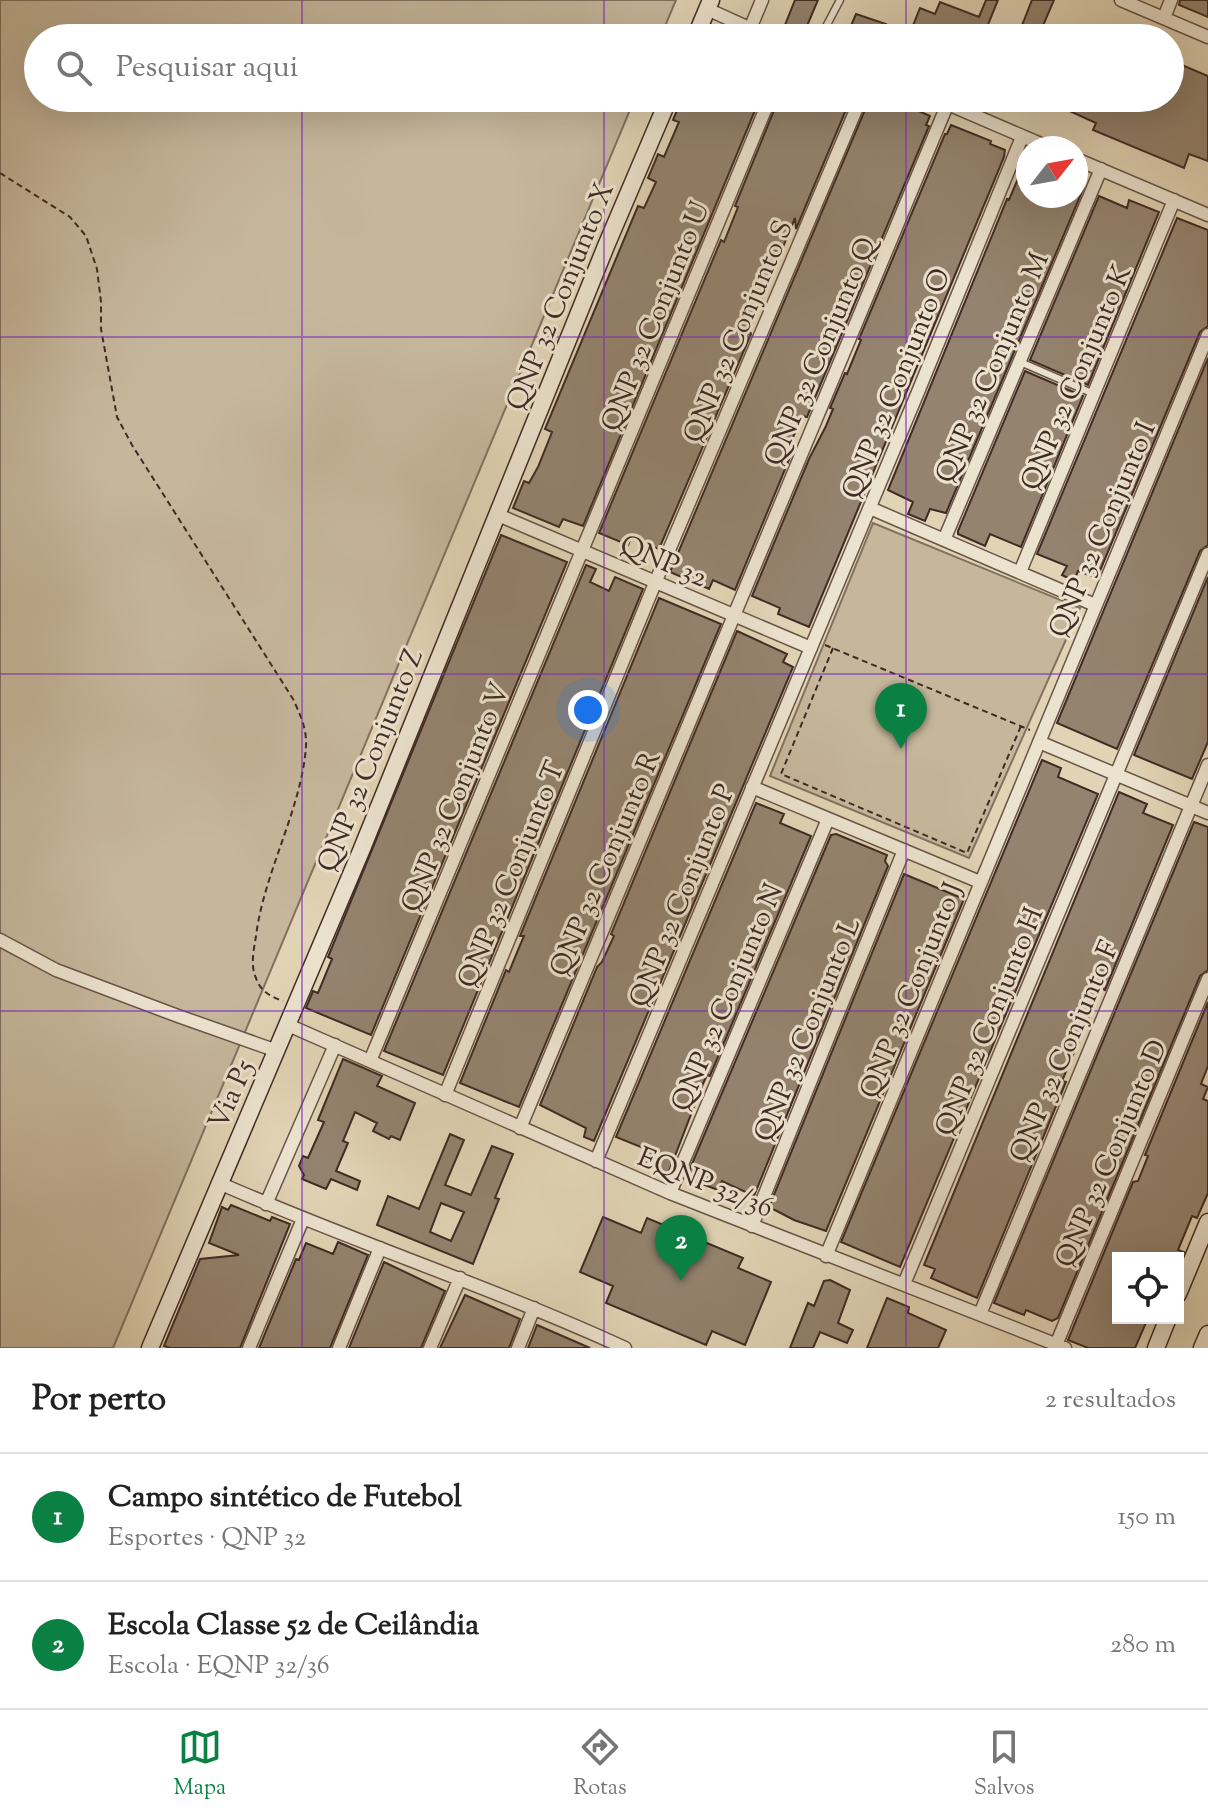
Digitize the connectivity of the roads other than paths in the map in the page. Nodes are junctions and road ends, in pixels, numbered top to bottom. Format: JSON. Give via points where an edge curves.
{"nodes":[{"id":1,"x":762,"y":0,"type":"edge"},
{"id":2,"x":840,"y":0,"type":"edge"},
{"id":3,"x":1121,"y":0,"type":"edge"},
{"id":4,"x":1171,"y":0,"type":"edge"},
{"id":5,"x":709,"y":5,"type":"edge"},
{"id":6,"x":1164,"y":18,"type":"junction"},
{"id":7,"x":701,"y":24,"type":"edge"},
{"id":8,"x":741,"y":24,"type":"edge"},
{"id":9,"x":752,"y":24,"type":"edge"},
{"id":10,"x":827,"y":24,"type":"edge"},
{"id":11,"x":1178,"y":24,"type":"edge"},
{"id":12,"x":1184,"y":27,"type":"edge"},
{"id":13,"x":1208,"y":37,"type":"edge"},
{"id":14,"x":663,"y":112,"type":"edge"},
{"id":15,"x":764,"y":112,"type":"edge"},
{"id":16,"x":855,"y":112,"type":"edge"},
{"id":17,"x":944,"y":112,"type":"edge"},
{"id":18,"x":968,"y":112,"type":"edge"},
{"id":19,"x":1020,"y":136,"type":"edge"},
{"id":20,"x":1016,"y":152,"type":"edge"},
{"id":21,"x":1088,"y":164,"type":"edge"},
{"id":22,"x":1101,"y":169,"type":"junction"},
{"id":23,"x":1174,"y":200,"type":"junction"},
{"id":24,"x":1208,"y":215,"type":"edge"},
{"id":25,"x":1208,"y":335,"type":"edge"},
{"id":26,"x":1018,"y":361,"type":"junction"},
{"id":27,"x":1094,"y":394,"type":"junction"},
{"id":28,"x":870,"y":508,"type":"junction"},
{"id":29,"x":498,"y":515,"type":"junction"},
{"id":30,"x":944,"y":540,"type":"junction"},
{"id":31,"x":582,"y":551,"type":"junction"},
{"id":32,"x":1208,"y":554,"type":"edge"},
{"id":33,"x":1020,"y":572,"type":"junction"},
{"id":34,"x":655,"y":583,"type":"junction"},
{"id":35,"x":1095,"y":605,"type":"junction"},
{"id":36,"x":733,"y":616,"type":"junction"},
{"id":37,"x":811,"y":648,"type":"junction"},
{"id":38,"x":1039,"y":742,"type":"junction"},
{"id":39,"x":1208,"y":765,"type":"edge"},
{"id":40,"x":1115,"y":775,"type":"junction"},
{"id":41,"x":752,"y":787,"type":"junction"},
{"id":42,"x":1191,"y":807,"type":"junction"},
{"id":43,"x":1208,"y":813,"type":"edge"},
{"id":44,"x":828,"y":819,"type":"junction"},
{"id":45,"x":904,"y":850,"type":"junction"},
{"id":46,"x":980,"y":882,"type":"junction"},
{"id":47,"x":0,"y":940,"type":"edge"},
{"id":48,"x":1208,"y":979,"type":"edge"},
{"id":49,"x":288,"y":1025,"type":"junction"},
{"id":50,"x":335,"y":1045,"type":"junction"},
{"id":51,"x":277,"y":1051,"type":"junction"},
{"id":52,"x":370,"y":1061,"type":"junction"},
{"id":53,"x":445,"y":1095,"type":"junction"},
{"id":54,"x":520,"y":1128,"type":"junction"},
{"id":55,"x":596,"y":1161,"type":"junction"},
{"id":56,"x":219,"y":1183,"type":"junction"},
{"id":57,"x":670,"y":1193,"type":"junction"},
{"id":58,"x":266,"y":1204,"type":"junction"},
{"id":59,"x":303,"y":1219,"type":"junction"},
{"id":60,"x":1208,"y":1222,"type":"edge"},
{"id":61,"x":752,"y":1226,"type":"junction"},
{"id":62,"x":380,"y":1248,"type":"junction"},
{"id":63,"x":826,"y":1256,"type":"junction"},
{"id":64,"x":460,"y":1278,"type":"junction"},
{"id":65,"x":1184,"y":1280,"type":"edge"},
{"id":66,"x":904,"y":1284,"type":"junction"},
{"id":67,"x":534,"y":1308,"type":"junction"},
{"id":68,"x":980,"y":1314,"type":"junction"},
{"id":69,"x":1166,"y":1324,"type":"edge"},
{"id":70,"x":1208,"y":1334,"type":"edge"},
{"id":71,"x":610,"y":1345,"type":"edge"},
{"id":72,"x":1061,"y":1346,"type":"edge"},
{"id":73,"x":150,"y":1348,"type":"edge"},
{"id":74,"x":249,"y":1348,"type":"edge"},
{"id":75,"x":339,"y":1348,"type":"edge"},
{"id":76,"x":430,"y":1348,"type":"edge"},
{"id":77,"x":518,"y":1348,"type":"edge"},
{"id":78,"x":625,"y":1348,"type":"edge"},
{"id":79,"x":1156,"y":1348,"type":"edge"},
{"id":80,"x":1202,"y":1348,"type":"edge"}],
"edges":[{"from":1,"to":9,"type":"street"},
{"from":2,"to":10,"type":"lane"},
{"from":3,"to":6,"type":"street"},
{"from":4,"to":6,"type":"street"},
{"from":5,"to":7,"type":"street"},
{"from":5,"to":8,"type":"street"},
{"from":6,"to":11,"type":"street"},
{"from":12,"to":13,"type":"street"},
{"from":14,"to":29,"type":"street","name":"QNP 32 Conjunto X"},
{"from":15,"to":31,"type":"street","name":"QNP 32 Conjunto U"},
{"from":16,"to":34,"type":"street","name":"QNP 32 Conjunto S"},
{"from":17,"to":36,"type":"street","name":"QNP 32 Conjunto Q"},
{"from":18,"to":19,"type":"street"},
{"from":20,"to":28,"type":"street","name":"QNP 32 Conjunto O"},
{"from":21,"to":22,"type":"street"},
{"from":22,"to":23,"type":"street"},
{"from":22,"to":26,"type":"street","name":"QNP 32 Conjunto M"},
{"from":23,"to":24,"type":"street"},
{"from":23,"to":27,"type":"street","name":"QNP 32 Conjunto K"},
{"from":25,"to":35,"type":"street","name":"QNP 32 Conjunto I"},
{"from":26,"to":27,"type":"lane"},
{"from":26,"to":30,"type":"street","name":"QNP 32 Conjunto M"},
{"from":27,"to":33,"type":"street","name":"QNP 32 Conjunto K"},
{"from":28,"to":30,"type":"street"},
{"from":28,"to":37,"type":"street","name":"QNP 32 Conjunto O"},
{"from":29,"to":31,"type":"street","name":"QNP 32"},
{"from":29,"to":49,"type":"street","name":"QNP 32 Conjunto Z"},
{"from":30,"to":33,"type":"street"},
{"from":31,"to":34,"type":"street","name":"QNP 32"},
{"from":31,"to":52,"type":"street","name":"QNP 32 Conjunto V"},
{"from":32,"to":40,"type":"street","name":"QNP 32 Conjunto H"},
{"from":33,"to":35,"type":"street"},
{"from":34,"to":36,"type":"street","name":"QNP 32"},
{"from":34,"to":53,"type":"street","name":"QNP 32 Conjunto T"},
{"from":35,"to":38,"type":"street","name":"QNP 32 Conjunto I"},
{"from":36,"to":37,"type":"street","name":"QNP 32"},
{"from":36,"to":54,"type":"street","name":"QNP 32 Conjunto R"},
{"from":37,"to":41,"type":"street","name":"QNP 32 Conjunto P"},
{"from":38,"to":40,"type":"street"},
{"from":38,"to":46,"type":"street","name":"QNP 32 Conjunto J"},
{"from":39,"to":42,"type":"street","name":"QNP 32 Conjunto F"},
{"from":40,"to":42,"type":"street"},
{"from":40,"to":66,"type":"street","name":"QNP 32 Conjunto H"},
{"from":41,"to":44,"type":"street"},
{"from":41,"to":55,"type":"street","name":"QNP 32 Conjunto P"},
{"from":42,"to":43,"type":"street"},
{"from":42,"to":68,"type":"street","name":"QNP 32 Conjunto F"},
{"from":44,"to":45,"type":"street"},
{"from":44,"to":57,"type":"street","name":"QNP 32 Conjunto N"},
{"from":45,"to":46,"type":"street"},
{"from":45,"to":61,"type":"street","name":"QNP 32 Conjunto L"},
{"from":46,"to":63,"type":"street","name":"QNP 32 Conjunto J"},
{"from":47,"to":51,"type":"street","via":[[56,970]]},
{"from":48,"to":72,"type":"street","name":"QNP 32 Conjunto D"},
{"from":49,"to":50,"type":"street","name":"EQNP 32/36"},
{"from":49,"to":51,"type":"street","name":"Via P5"},
{"from":50,"to":52,"type":"street","name":"EQNP 32/36"},
{"from":50,"to":58,"type":"street"},
{"from":51,"to":56,"type":"street","name":"Via P5"},
{"from":52,"to":53,"type":"street","name":"EQNP 32/36"},
{"from":53,"to":54,"type":"street","name":"EQNP 32/36"},
{"from":54,"to":55,"type":"street","name":"EQNP 32/36"},
{"from":55,"to":57,"type":"street","name":"EQNP 32/36"},
{"from":56,"to":58,"type":"street"},
{"from":56,"to":73,"type":"street","name":"Via P5"},
{"from":57,"to":61,"type":"street","name":"EQNP 32/36"},
{"from":58,"to":59,"type":"street"},
{"from":59,"to":62,"type":"street"},
{"from":59,"to":74,"type":"street"},
{"from":60,"to":65,"type":"street"},
{"from":61,"to":63,"type":"street","name":"EQNP 32/36"},
{"from":62,"to":64,"type":"street"},
{"from":62,"to":75,"type":"street"},
{"from":63,"to":66,"type":"street","name":"EQNP 32/36"},
{"from":64,"to":67,"type":"street"},
{"from":64,"to":76,"type":"street"},
{"from":66,"to":68,"type":"street","name":"EQNP 32/36"},
{"from":67,"to":71,"type":"street"},
{"from":67,"to":77,"type":"street"},
{"from":68,"to":72,"type":"street","name":"EQNP 32/36"},
{"from":69,"to":79,"type":"street"},
{"from":70,"to":80,"type":"street"},
{"from":71,"to":78,"type":"street"}]}
